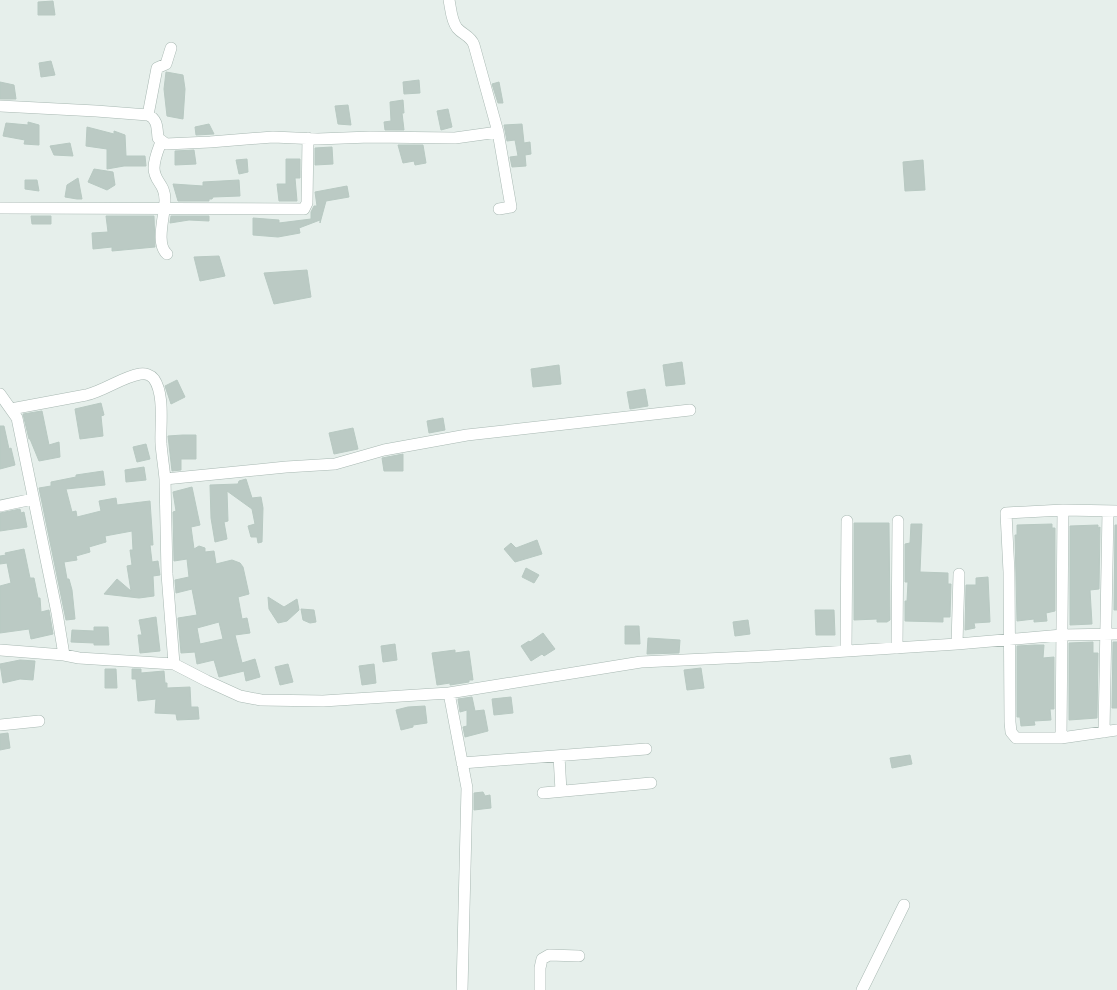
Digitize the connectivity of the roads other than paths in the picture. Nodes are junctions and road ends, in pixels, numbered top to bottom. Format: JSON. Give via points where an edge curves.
{"nodes":[{"id":1,"x":449,"y":0,"type":"edge"},
{"id":2,"x":171,"y":48,"type":"dead end"},
{"id":3,"x":0,"y":106,"type":"edge"},
{"id":4,"x":148,"y":115,"type":"junction"},
{"id":5,"x":498,"y":132,"type":"junction"},
{"id":6,"x":308,"y":138,"type":"junction"},
{"id":7,"x":161,"y":142,"type":"junction"},
{"id":8,"x":0,"y":208,"type":"edge"},
{"id":9,"x":165,"y":208,"type":"junction"},
{"id":10,"x":499,"y":209,"type":"dead end"},
{"id":11,"x":167,"y":254,"type":"dead end"},
{"id":12,"x":0,"y":394,"type":"edge"},
{"id":13,"x":10,"y":407,"type":"junction"},
{"id":14,"x":690,"y":410,"type":"dead end"},
{"id":15,"x":165,"y":479,"type":"junction"},
{"id":16,"x":33,"y":498,"type":"junction"},
{"id":17,"x":0,"y":506,"type":"edge"},
{"id":18,"x":1063,"y":510,"type":"junction"},
{"id":19,"x":1113,"y":511,"type":"edge"},
{"id":20,"x":847,"y":521,"type":"dead end"},
{"id":21,"x":898,"y":521,"type":"dead end"},
{"id":22,"x":959,"y":574,"type":"dead end"},
{"id":23,"x":1111,"y":634,"type":"edge"},
{"id":24,"x":1062,"y":635,"type":"junction"},
{"id":25,"x":1009,"y":638,"type":"junction"},
{"id":26,"x":956,"y":644,"type":"junction"},
{"id":27,"x":897,"y":648,"type":"junction"},
{"id":28,"x":0,"y":650,"type":"edge"},
{"id":29,"x":846,"y":651,"type":"junction"},
{"id":30,"x":64,"y":655,"type":"junction"},
{"id":31,"x":174,"y":664,"type":"junction"},
{"id":32,"x":449,"y":693,"type":"junction"},
{"id":33,"x":39,"y":721,"type":"dead end"},
{"id":34,"x":0,"y":726,"type":"edge"},
{"id":35,"x":1117,"y":730,"type":"edge"},
{"id":36,"x":1104,"y":732,"type":"junction"},
{"id":37,"x":1061,"y":738,"type":"junction"},
{"id":38,"x":646,"y":749,"type":"dead end"},
{"id":39,"x":559,"y":756,"type":"junction"},
{"id":40,"x":462,"y":763,"type":"junction"},
{"id":41,"x":651,"y":783,"type":"dead end"},
{"id":42,"x":562,"y":791,"type":"junction"},
{"id":43,"x":543,"y":793,"type":"dead end"},
{"id":44,"x":904,"y":905,"type":"dead end"},
{"id":45,"x":578,"y":956,"type":"dead end"},
{"id":46,"x":462,"y":990,"type":"edge"},
{"id":47,"x":540,"y":990,"type":"edge"},
{"id":48,"x":862,"y":990,"type":"edge"}],
"edges":[{"from":1,"to":5,"type":"street","via":[[456,26],[472,39]]},
{"from":2,"to":4,"type":"street","via":[[166,64],[157,68]]},
{"from":3,"to":4,"type":"street"},
{"from":4,"to":7,"type":"street","via":[[156,122]]},
{"from":5,"to":6,"type":"street","via":[[455,138]]},
{"from":5,"to":10,"type":"street","via":[[511,207]]},
{"from":6,"to":7,"type":"street"},
{"from":6,"to":9,"type":"street","via":[[306,208]]},
{"from":7,"to":9,"type":"street","via":[[154,171],[164,191]]},
{"from":8,"to":9,"type":"street"},
{"from":9,"to":11,"type":"street","via":[[161,237]]},
{"from":12,"to":13,"type":"street"},
{"from":13,"to":15,"type":"street","via":[[91,394],[134,376],[149,375],[158,390]]},
{"from":13,"to":16,"type":"street","via":[[17,418]]},
{"from":14,"to":15,"type":"street","via":[[467,435],[384,450],[335,464]]},
{"from":15,"to":31,"type":"street","via":[[166,574]]},
{"from":16,"to":17,"type":"street"},
{"from":16,"to":30,"type":"street"},
{"from":18,"to":19,"type":"street"},
{"from":18,"to":24,"type":"street"},
{"from":18,"to":25,"type":"street","via":[[1006,513]]},
{"from":19,"to":23,"type":"street"},
{"from":20,"to":29,"type":"street"},
{"from":21,"to":27,"type":"street"},
{"from":22,"to":26,"type":"street"},
{"from":23,"to":24,"type":"street"},
{"from":23,"to":36,"type":"street"},
{"from":24,"to":25,"type":"street"},
{"from":24,"to":37,"type":"street"},
{"from":25,"to":26,"type":"street"},
{"from":25,"to":37,"type":"street","via":[[1011,732],[1016,738]]},
{"from":26,"to":27,"type":"street"},
{"from":27,"to":29,"type":"street"},
{"from":28,"to":30,"type":"street"},
{"from":29,"to":32,"type":"street","via":[[641,662]]},
{"from":30,"to":31,"type":"street"},
{"from":31,"to":32,"type":"street","via":[[240,696],[261,700],[322,701]]},
{"from":32,"to":40,"type":"street"},
{"from":33,"to":34,"type":"street"},
{"from":35,"to":36,"type":"street"},
{"from":36,"to":37,"type":"street"},
{"from":38,"to":39,"type":"street"},
{"from":39,"to":40,"type":"street"},
{"from":39,"to":42,"type":"street"},
{"from":40,"to":46,"type":"street","via":[[467,788]]},
{"from":41,"to":42,"type":"street"},
{"from":42,"to":43,"type":"street"},
{"from":44,"to":48,"type":"street"},
{"from":45,"to":47,"type":"street","via":[[549,955],[542,959]]}]}
